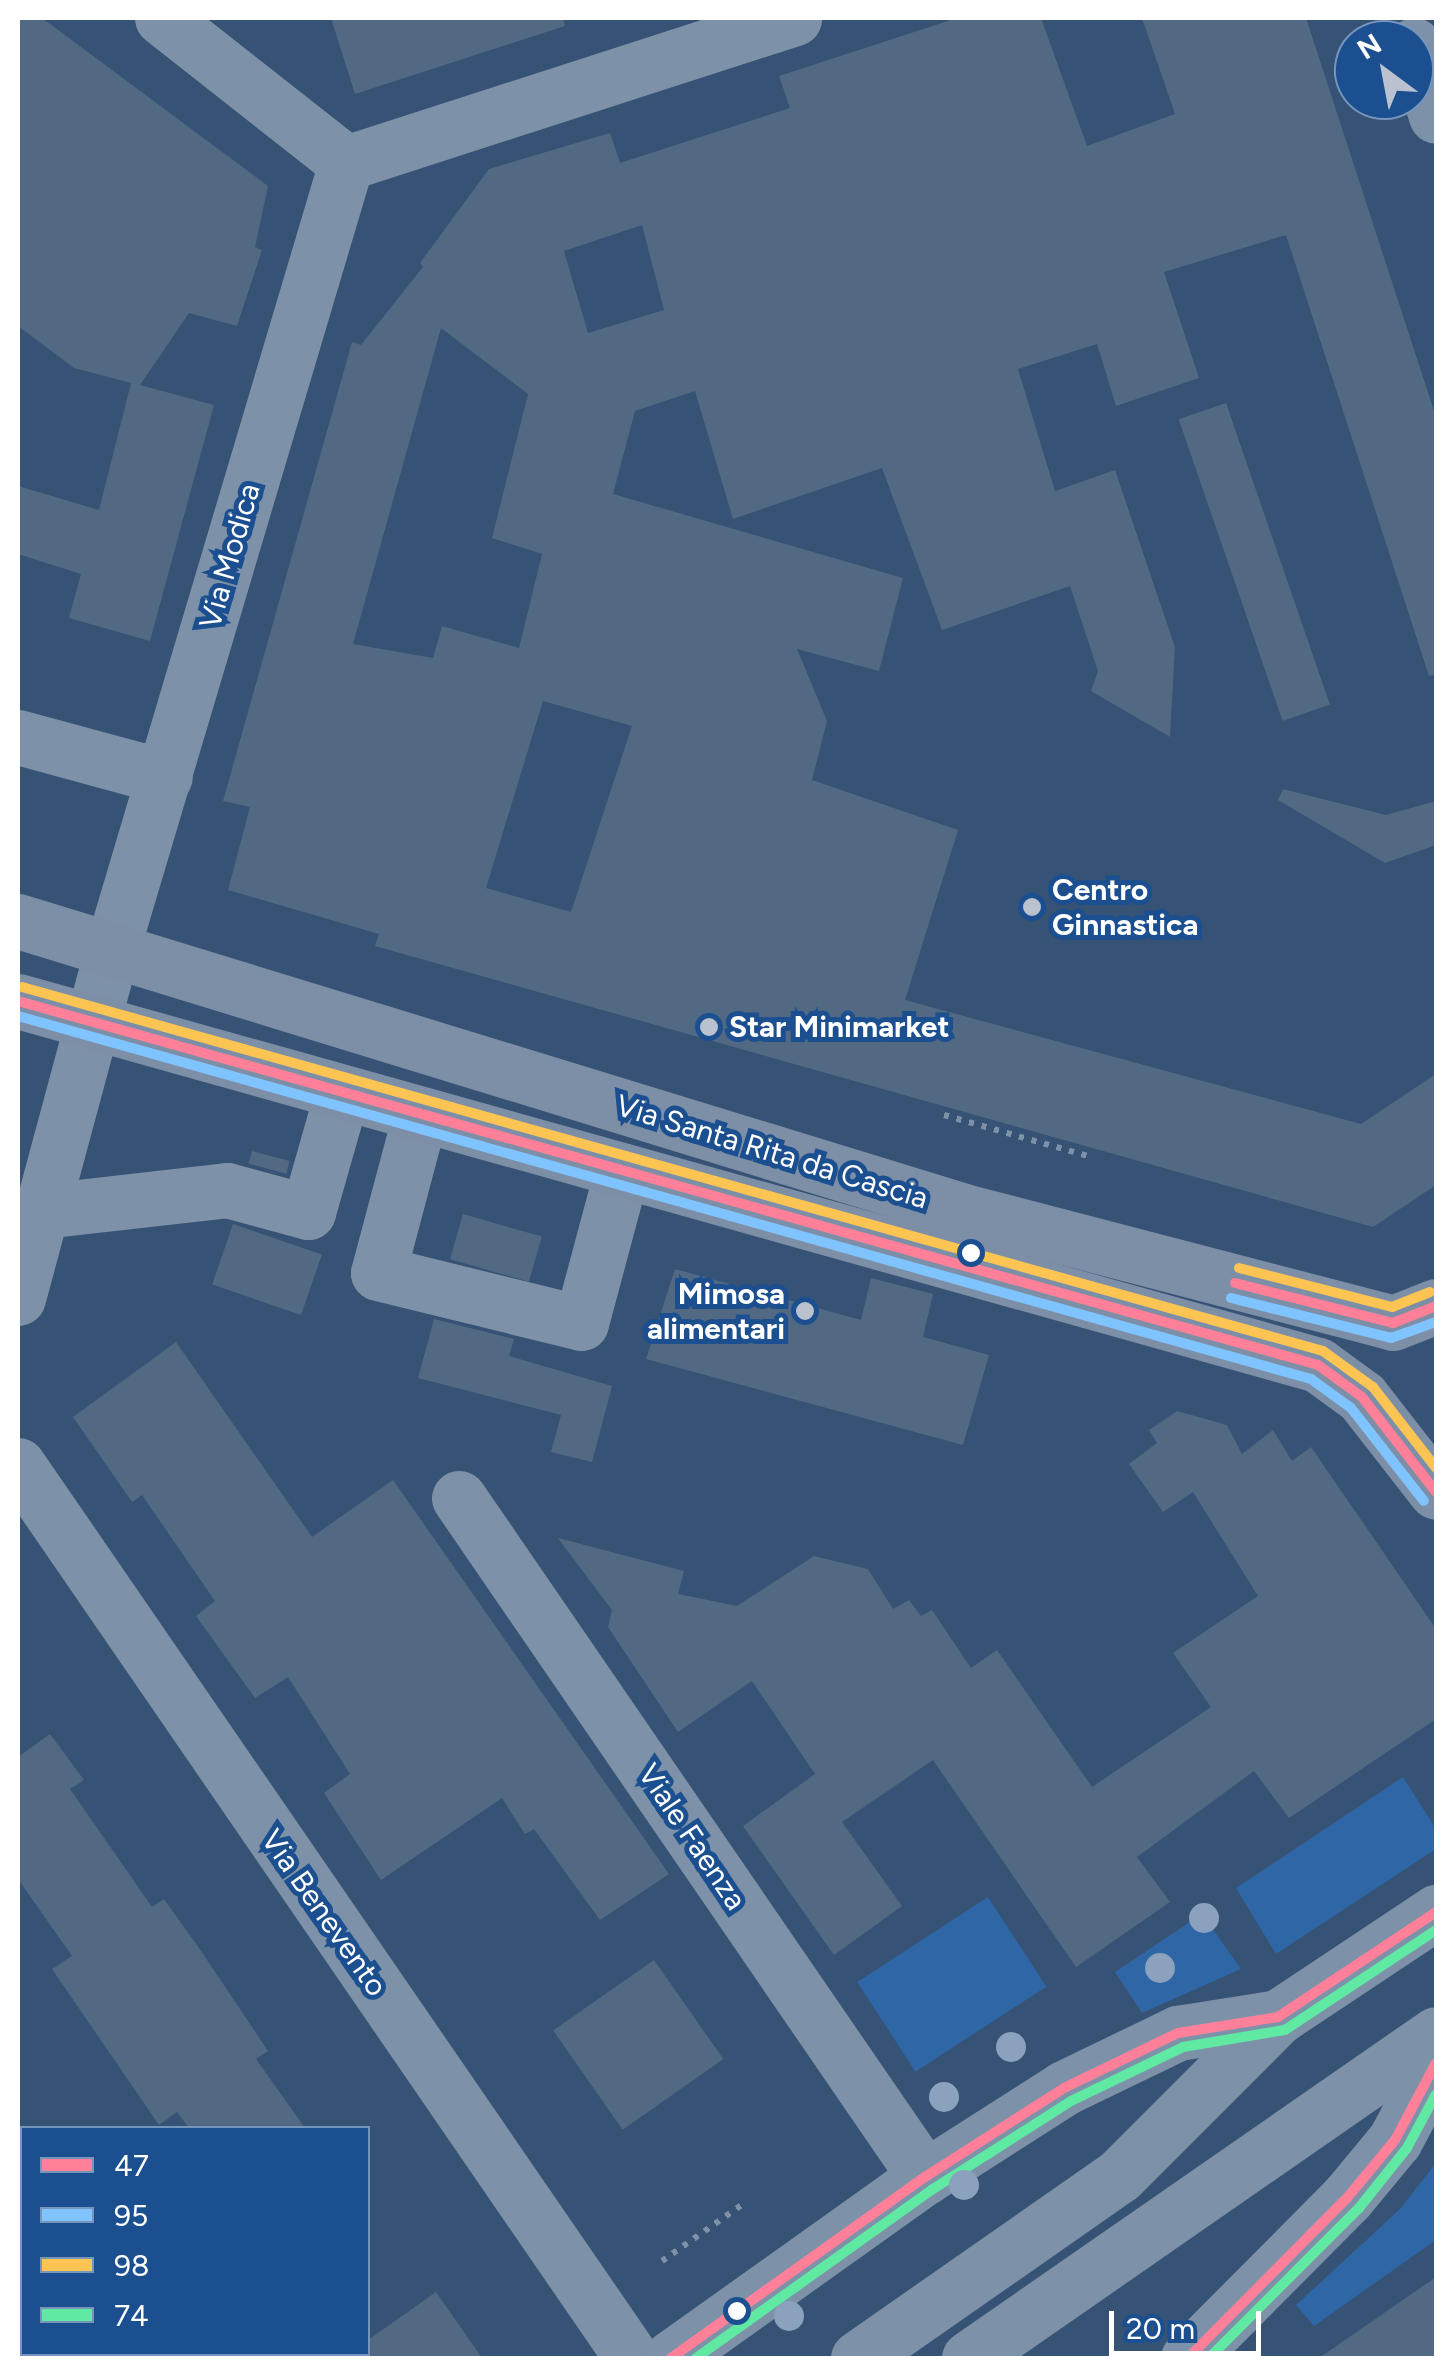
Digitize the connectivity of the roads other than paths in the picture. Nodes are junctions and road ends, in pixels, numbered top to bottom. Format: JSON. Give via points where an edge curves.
{"nodes":[{"id":1,"x":162,"y":18,"type":"edge"},
{"id":2,"x":794,"y":18,"type":"edge"},
{"id":3,"x":346,"y":163,"type":"junction"},
{"id":4,"x":18,"y":737,"type":"edge"},
{"id":5,"x":165,"y":777,"type":"junction"},
{"id":6,"x":18,"y":921,"type":"edge"},
{"id":7,"x":112,"y":949,"type":"junction"},
{"id":8,"x":18,"y":1001,"type":"edge"},
{"id":9,"x":95,"y":1022,"type":"junction"},
{"id":10,"x":342,"y":1093,"type":"junction"},
{"id":11,"x":420,"y":1115,"type":"junction"},
{"id":12,"x":622,"y":1170,"type":"junction"},
{"id":13,"x":42,"y":1210,"type":"junction"},
{"id":14,"x":18,"y":1298,"type":"edge"},
{"id":15,"x":1436,"y":1306,"type":"edge"},
{"id":16,"x":18,"y":1466,"type":"edge"},
{"id":17,"x":1436,"y":1492,"type":"edge"},
{"id":18,"x":459,"y":1498,"type":"dead end"},
{"id":19,"x":1436,"y":1912,"type":"edge"},
{"id":20,"x":1278,"y":2017,"type":"junction"},
{"id":21,"x":1436,"y":2034,"type":"edge"},
{"id":22,"x":1436,"y":2063,"type":"edge"},
{"id":23,"x":925,"y":2177,"type":"junction"},
{"id":24,"x":632,"y":2358,"type":"edge"},
{"id":25,"x":671,"y":2358,"type":"edge"},
{"id":26,"x":858,"y":2358,"type":"edge"},
{"id":27,"x":969,"y":2358,"type":"edge"},
{"id":28,"x":1188,"y":2358,"type":"edge"}],
"edges":[{"from":1,"to":3,"type":"street"},
{"from":2,"to":3,"type":"street"},
{"from":3,"to":5,"type":"street","name":"Via Modica"},
{"from":4,"to":5,"type":"street"},
{"from":5,"to":7,"type":"street","name":"Via Modica"},
{"from":6,"to":7,"type":"main road","name":"Via Santa Rita da Cascia"},
{"from":7,"to":9,"type":"street"},
{"from":7,"to":15,"type":"main road","name":"Via Santa Rita da Cascia","via":[[964,1211],[1393,1323]]},
{"from":8,"to":9,"type":"main road","name":"Via Santa Rita da Cascia"},
{"from":9,"to":10,"type":"main road","name":"Via Santa Rita da Cascia"},
{"from":9,"to":13,"type":"street"},
{"from":10,"to":11,"type":"main road","name":"Via Santa Rita da Cascia"},
{"from":10,"to":13,"type":"street","via":[[308,1212],[228,1190]]},
{"from":11,"to":12,"type":"main road","name":"Via Santa Rita da Cascia"},
{"from":11,"to":12,"type":"street","via":[[378,1273],[582,1323]]},
{"from":12,"to":17,"type":"main road","name":"Via Santa Rita da Cascia","via":[[1318,1365],[1362,1397]]},
{"from":13,"to":14,"type":"street"},
{"from":16,"to":24,"type":"street","name":"Via Benevento"},
{"from":18,"to":23,"type":"street","name":"Viale Faenza"},
{"from":19,"to":20,"type":"street"},
{"from":20,"to":23,"type":"street","via":[[1178,2033],[1064,2088]]},
{"from":20,"to":26,"type":"street","via":[[1119,2176]]},
{"from":21,"to":27,"type":"street"},
{"from":22,"to":28,"type":"street","via":[[1395,2140],[1347,2198]]},
{"from":23,"to":25,"type":"street"}]}
